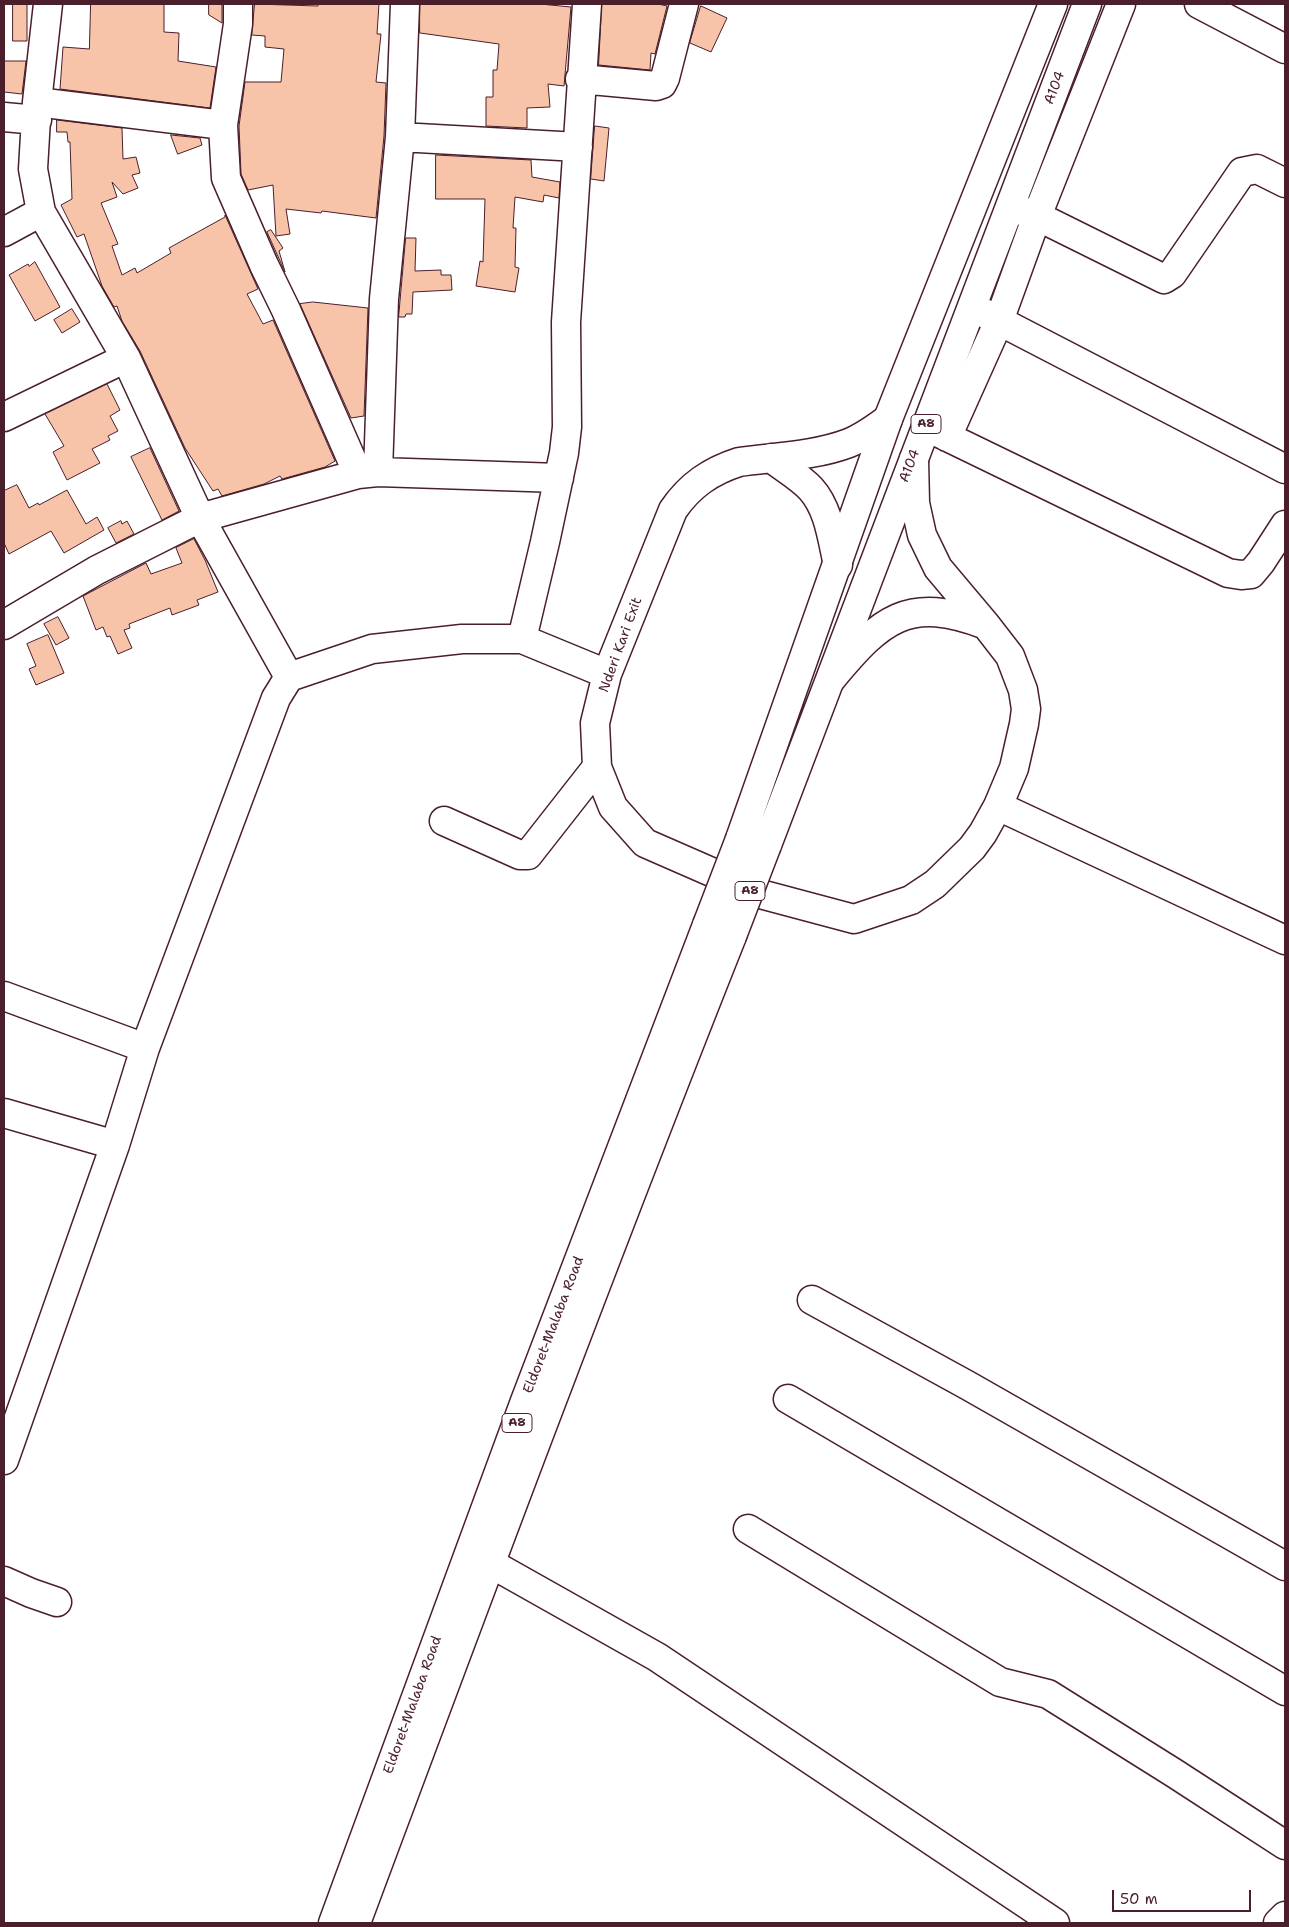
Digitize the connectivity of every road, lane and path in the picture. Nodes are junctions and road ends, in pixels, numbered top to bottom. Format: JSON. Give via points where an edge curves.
{"nodes":[{"id":1,"x":48,"y":4,"type":"edge"},
{"id":2,"x":238,"y":4,"type":"edge"},
{"id":3,"x":405,"y":4,"type":"edge"},
{"id":4,"x":586,"y":4,"type":"edge"},
{"id":5,"x":684,"y":4,"type":"edge"},
{"id":6,"x":1053,"y":4,"type":"edge"},
{"id":7,"x":1087,"y":4,"type":"edge"},
{"id":8,"x":1121,"y":4,"type":"edge"},
{"id":9,"x":1199,"y":4,"type":"edge"},
{"id":10,"x":1285,"y":49,"type":"edge"},
{"id":11,"x":580,"y":79,"type":"junction"},
{"id":12,"x":37,"y":111,"type":"junction"},
{"id":13,"x":4,"y":116,"type":"edge"},
{"id":14,"x":223,"y":125,"type":"junction"},
{"id":15,"x":400,"y":138,"type":"junction"},
{"id":16,"x":578,"y":147,"type":"junction"},
{"id":17,"x":1285,"y":183,"type":"edge"},
{"id":18,"x":1010,"y":205,"type":"junction"},
{"id":19,"x":41,"y":212,"type":"junction"},
{"id":20,"x":1037,"y":216,"type":"junction"},
{"id":21,"x":4,"y":232,"type":"edge"},
{"id":22,"x":971,"y":307,"type":"junction"},
{"id":23,"x":999,"y":321,"type":"junction"},
{"id":24,"x":126,"y":358,"type":"junction"},
{"id":25,"x":4,"y":417,"type":"edge"},
{"id":26,"x":888,"y":419,"type":"junction"},
{"id":27,"x":936,"y":432,"type":"junction"},
{"id":28,"x":914,"y":457,"type":"junction"},
{"id":29,"x":771,"y":458,"type":"junction"},
{"id":30,"x":1285,"y":468,"type":"edge"},
{"id":31,"x":368,"y":473,"type":"junction"},
{"id":32,"x":559,"y":478,"type":"junction"},
{"id":33,"x":200,"y":518,"type":"junction"},
{"id":34,"x":1285,"y":524,"type":"edge"},
{"id":35,"x":838,"y":565,"type":"junction"},
{"id":36,"x":4,"y":624,"type":"edge"},
{"id":37,"x":986,"y":625,"type":"junction"},
{"id":38,"x":522,"y":640,"type":"junction"},
{"id":39,"x":607,"y":674,"type":"junction"},
{"id":40,"x":289,"y":677,"type":"junction"},
{"id":41,"x":829,"y":682,"type":"junction"},
{"id":42,"x":597,"y":767,"type":"junction"},
{"id":43,"x":998,"y":806,"type":"junction"},
{"id":44,"x":444,"y":821,"type":"dead end"},
{"id":45,"x":732,"y":936,"type":"joint"},
{"id":46,"x":1285,"y":940,"type":"edge"},
{"id":47,"x":4,"y":996,"type":"edge"},
{"id":48,"x":145,"y":1048,"type":"junction"},
{"id":49,"x":4,"y":1113,"type":"edge"},
{"id":50,"x":116,"y":1145,"type":"junction"},
{"id":51,"x":812,"y":1300,"type":"dead end"},
{"id":52,"x":788,"y":1399,"type":"dead end"},
{"id":53,"x":4,"y":1460,"type":"edge"},
{"id":54,"x":748,"y":1529,"type":"dead end"},
{"id":55,"x":490,"y":1562,"type":"junction"},
{"id":56,"x":1285,"y":1566,"type":"edge"},
{"id":57,"x":4,"y":1581,"type":"edge"},
{"id":58,"x":57,"y":1602,"type":"dead end"},
{"id":59,"x":1285,"y":1691,"type":"edge"},
{"id":60,"x":1285,"y":1845,"type":"edge"},
{"id":61,"x":1285,"y":1916,"type":"edge"},
{"id":62,"x":333,"y":1923,"type":"edge"},
{"id":63,"x":356,"y":1923,"type":"edge"},
{"id":64,"x":1055,"y":1923,"type":"edge"},
{"id":65,"x":1278,"y":1923,"type":"edge"}],
"edges":[{"from":1,"to":12,"type":"main road"},
{"from":2,"to":14,"type":"main road"},
{"from":3,"to":15,"type":"main road"},
{"from":4,"to":11,"type":"main road"},
{"from":5,"to":11,"type":"main road","via":[[662,84]]},
{"from":6,"to":26,"type":"main road","number":"A8"},
{"from":7,"to":18,"type":"main road","name":"A104","number":"A8"},
{"from":8,"to":20,"type":"main road"},
{"from":9,"to":10,"type":"main road"},
{"from":11,"to":16,"type":"main road"},
{"from":12,"to":13,"type":"main road"},
{"from":12,"to":14,"type":"main road"},
{"from":12,"to":19,"type":"main road","via":[[32,169]]},
{"from":14,"to":31,"type":"main road","via":[[226,178],[264,265]]},
{"from":15,"to":16,"type":"main road"},
{"from":15,"to":31,"type":"main road"},
{"from":16,"to":32,"type":"main road","via":[[566,322],[567,427]]},
{"from":17,"to":20,"type":"main road","via":[[1257,169],[1242,172],[1172,274],[1164,279]]},
{"from":18,"to":20,"type":"main road"},
{"from":18,"to":22,"type":"main road","name":"A104","number":"A8"},
{"from":19,"to":21,"type":"main road"},
{"from":19,"to":24,"type":"main road"},
{"from":20,"to":23,"type":"main road"},
{"from":22,"to":23,"type":"main road"},
{"from":22,"to":27,"type":"main road","name":"A104","number":"A8"},
{"from":23,"to":27,"type":"main road"},
{"from":23,"to":30,"type":"main road"},
{"from":24,"to":25,"type":"main road"},
{"from":24,"to":33,"type":"main road"},
{"from":26,"to":29,"type":"main road","name":"Nderi Kari Exit","via":[[867,434],[833,448]]},
{"from":26,"to":35,"type":"main road","number":"A8"},
{"from":27,"to":28,"type":"main road","name":"A104","number":"A8"},
{"from":27,"to":34,"type":"main road","via":[[1228,573],[1251,574]]},
{"from":28,"to":37,"type":"main road","via":[[915,503],[922,535],[938,568]]},
{"from":28,"to":41,"type":"main road","name":"A104","number":"A8"},
{"from":29,"to":35,"type":"main road","via":[[811,489],[818,500],[828,520]]},
{"from":29,"to":39,"type":"main road","name":"Nderi Kari Exit","via":[[739,462],[716,471],[696,483],[681,499],[673,510]]},
{"from":31,"to":32,"type":"main road"},
{"from":31,"to":33,"type":"main road"},
{"from":32,"to":38,"type":"main road"},
{"from":33,"to":36,"type":"main road","via":[[97,570]]},
{"from":33,"to":40,"type":"main road"},
{"from":35,"to":62,"type":"main road","name":"Eldoret-Malaba Road","number":"A8","bridge":true,"via":[[740,839],[525,1401]]},
{"from":37,"to":41,"type":"main road","via":[[948,613],[928,612],[893,620],[870,635]]},
{"from":37,"to":43,"type":"main road","via":[[1010,656],[1023,690],[1026,709],[1014,768]]},
{"from":38,"to":39,"type":"main road"},
{"from":38,"to":40,"type":"main road","via":[[462,639],[372,648]]},
{"from":39,"to":42,"type":"main road","name":"Nderi Kari Exit","via":[[595,723]]},
{"from":40,"to":48,"type":"main road","via":[[276,698]]},
{"from":41,"to":45,"type":"main road","name":"A104","number":"A8","bridge":true},
{"from":42,"to":43,"type":"main road","name":"Nderi Kari Exit","via":[[613,807],[645,843],[764,895],[854,919],[911,900],[935,884],[972,848]]},
{"from":42,"to":44,"type":"main road","via":[[528,855],[520,855]]},
{"from":43,"to":46,"type":"main road"},
{"from":45,"to":55,"type":"main road","name":"Eldoret-Malaba Road","number":"A8"},
{"from":47,"to":48,"type":"main road"},
{"from":48,"to":50,"type":"main road"},
{"from":49,"to":50,"type":"main road"},
{"from":50,"to":53,"type":"main road"},
{"from":51,"to":56,"type":"main road"},
{"from":52,"to":59,"type":"main road"},
{"from":54,"to":60,"type":"main road","via":[[1000,1682],[1048,1694]]},
{"from":55,"to":63,"type":"main road","name":"Eldoret-Malaba Road","number":"A8"},
{"from":55,"to":64,"type":"main road","via":[[657,1658]]},
{"from":57,"to":58,"type":"main road"},
{"from":61,"to":65,"type":"main road"}]}
